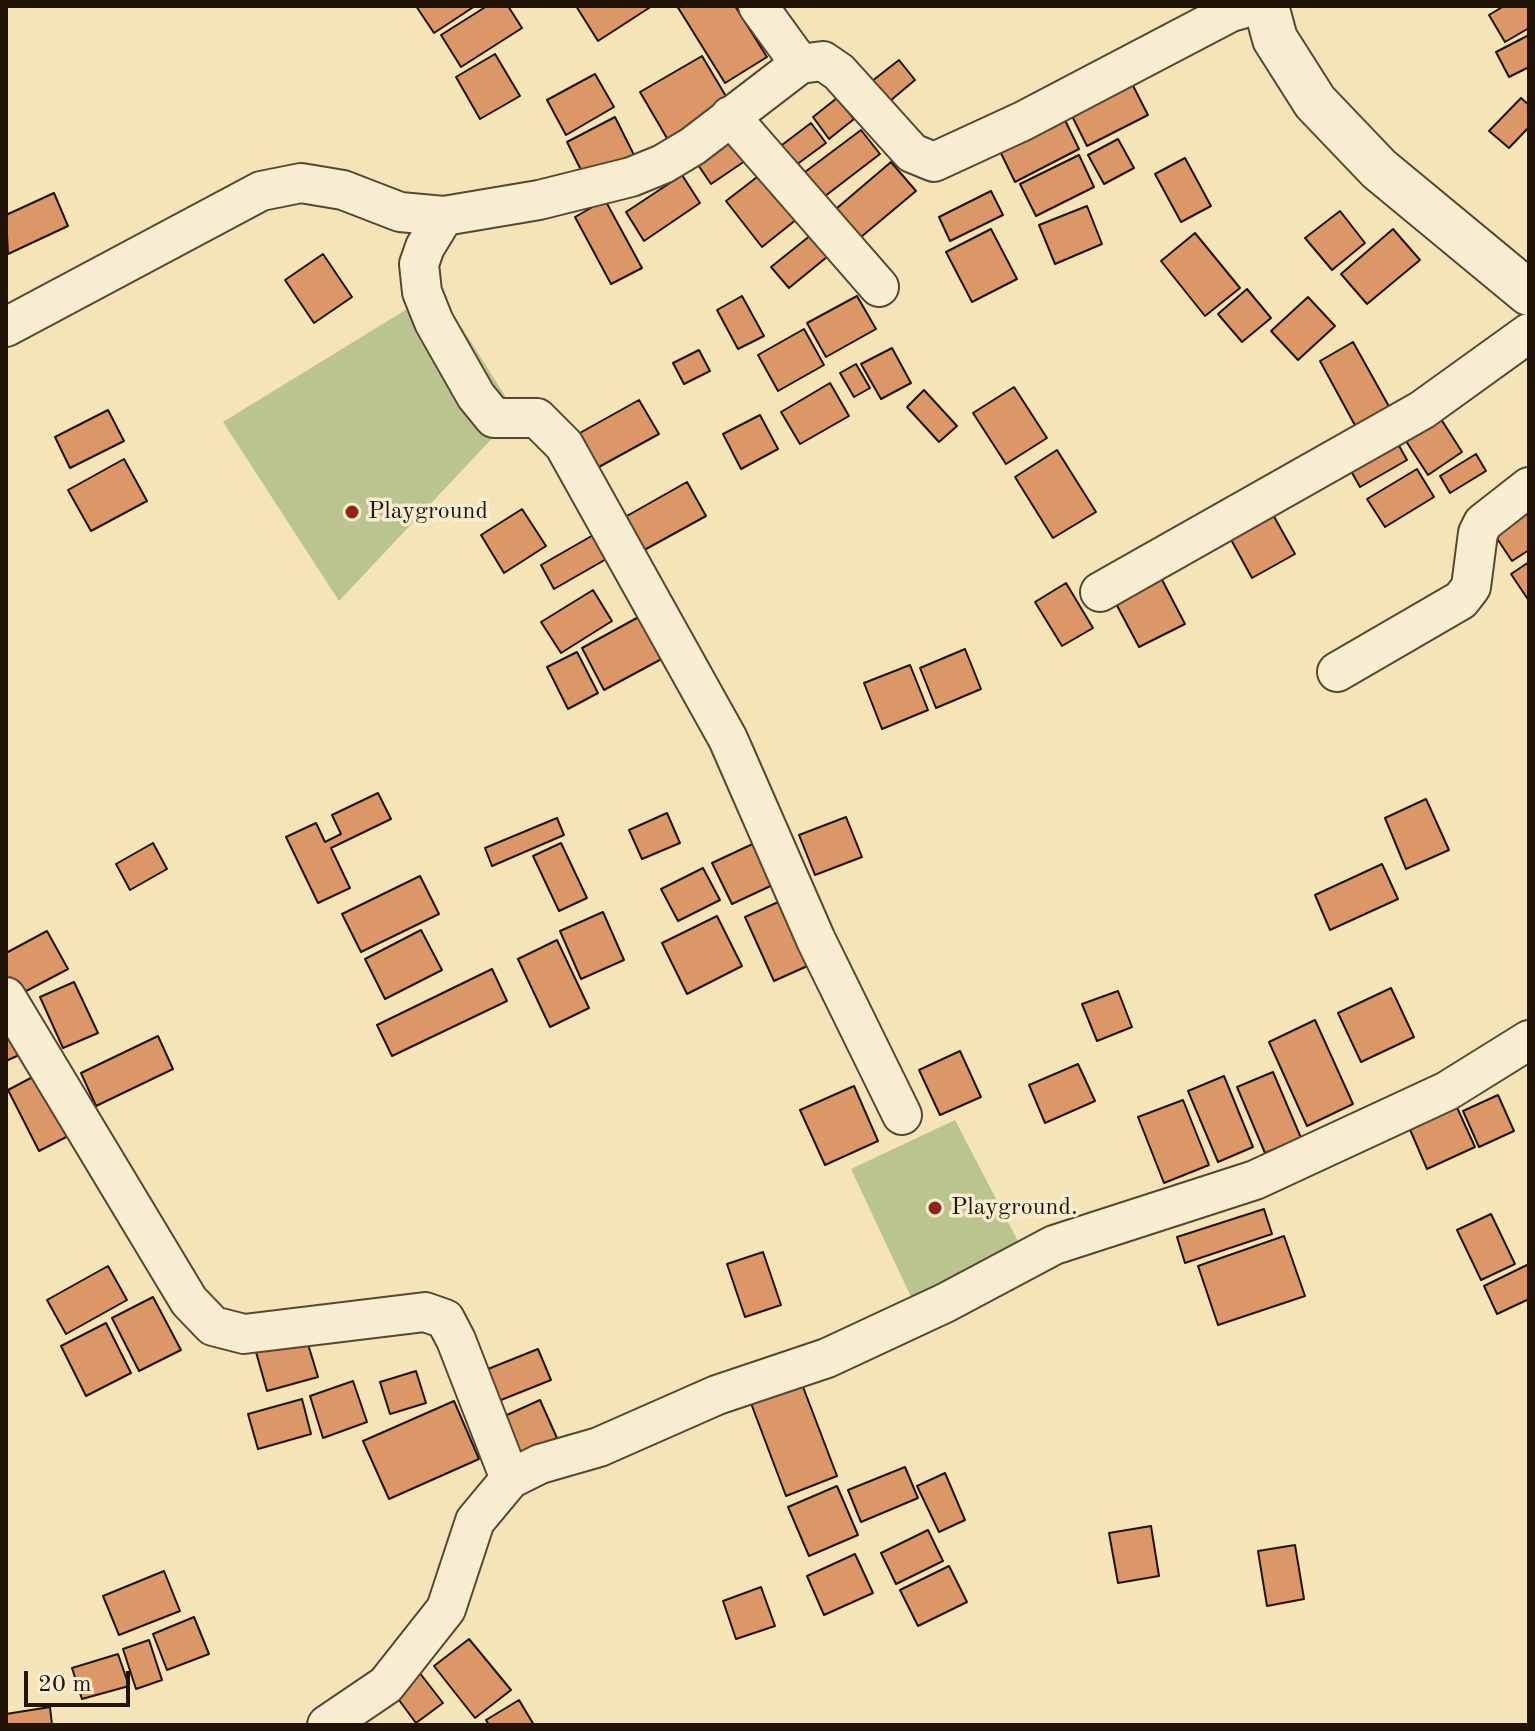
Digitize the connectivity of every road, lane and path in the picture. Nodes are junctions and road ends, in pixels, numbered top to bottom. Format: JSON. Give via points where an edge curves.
{"nodes":[{"id":1,"x":758,"y":6,"type":"edge"},
{"id":2,"x":1252,"y":6,"type":"edge"},
{"id":3,"x":1266,"y":6,"type":"edge"},
{"id":4,"x":800,"y":64,"type":"junction"},
{"id":5,"x":730,"y":116,"type":"junction"},
{"id":6,"x":444,"y":216,"type":"junction"},
{"id":7,"x":879,"y":287,"type":"dead end"},
{"id":8,"x":1529,"y":293,"type":"edge"},
{"id":9,"x":6,"y":327,"type":"edge"},
{"id":10,"x":1529,"y":333,"type":"edge"},
{"id":11,"x":1529,"y":487,"type":"edge"},
{"id":12,"x":1100,"y":592,"type":"dead end"},
{"id":13,"x":1337,"y":672,"type":"dead end"},
{"id":14,"x":6,"y":997,"type":"edge"},
{"id":15,"x":1529,"y":1040,"type":"edge"},
{"id":16,"x":902,"y":1115,"type":"dead end"},
{"id":17,"x":510,"y":1479,"type":"junction"},
{"id":18,"x":327,"y":1725,"type":"edge"}],
"edges":[{"from":1,"to":4,"type":"street"},
{"from":2,"to":4,"type":"street","via":[[934,162],[912,153],[839,72],[823,61]]},
{"from":3,"to":8,"type":"street","via":[[1275,39],[1315,102],[1379,169]]},
{"from":4,"to":5,"type":"street"},
{"from":5,"to":6,"type":"street","via":[[693,146],[631,177]]},
{"from":5,"to":7,"type":"street"},
{"from":6,"to":9,"type":"street","via":[[400,212],[343,190],[301,183],[261,191]]},
{"from":6,"to":16,"type":"street","via":[[419,264],[422,292],[434,322],[487,412],[499,421],[537,418],[564,445],[728,739],[816,940]]},
{"from":10,"to":12,"type":"street","via":[[1422,410]]},
{"from":11,"to":13,"type":"street","via":[[1483,523],[1471,587],[1461,600]]},
{"from":14,"to":17,"type":"street","via":[[189,1301],[213,1326],[244,1334],[425,1312],[445,1319]]},
{"from":15,"to":17,"type":"street","via":[[1447,1091],[1255,1180],[1054,1245],[827,1358],[717,1395]]},
{"from":17,"to":18,"type":"street","via":[[475,1521],[446,1609],[386,1685]]}]}
